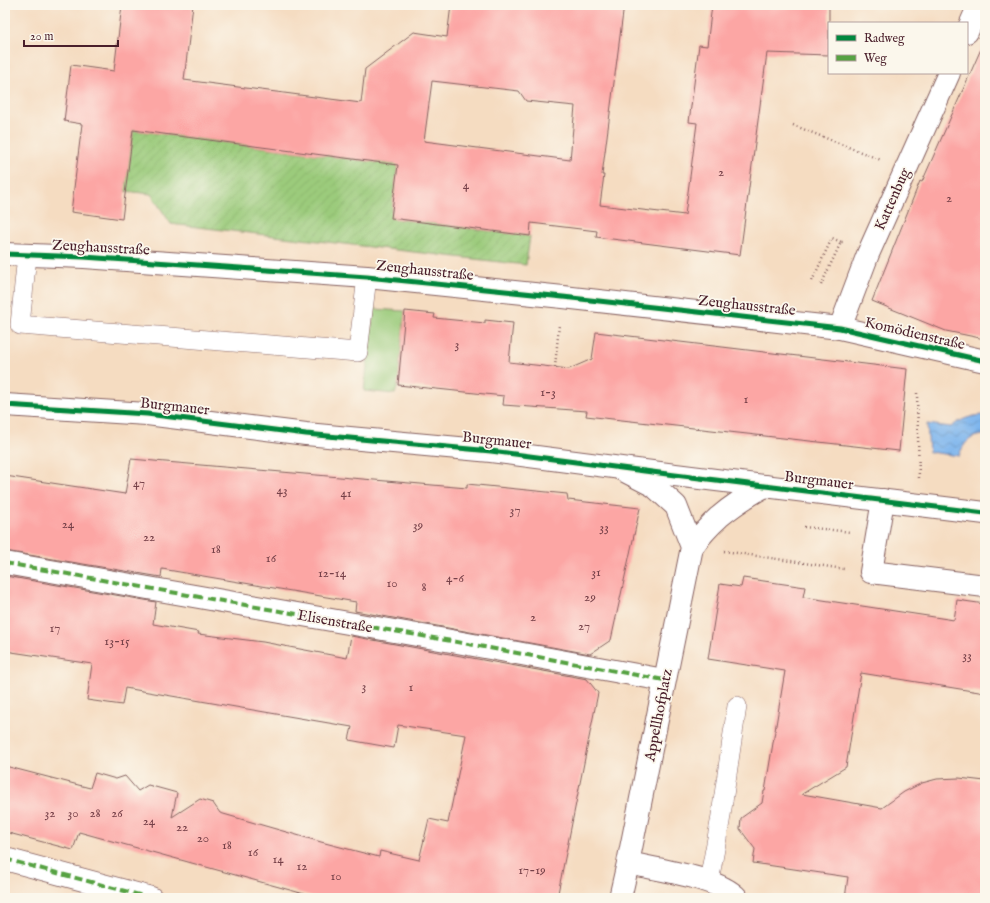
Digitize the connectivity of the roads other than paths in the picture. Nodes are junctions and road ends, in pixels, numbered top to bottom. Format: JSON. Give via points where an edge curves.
{"nodes":[{"id":1,"x":979,"y":5,"type":"edge"},
{"id":2,"x":968,"y":30,"type":"edge"},
{"id":3,"x":949,"y":74,"type":"edge"},
{"id":4,"x":5,"y":254,"type":"edge"},
{"id":5,"x":27,"y":255,"type":"junction"},
{"id":6,"x":367,"y":277,"type":"junction"},
{"id":7,"x":840,"y":328,"type":"junction"},
{"id":8,"x":985,"y":361,"type":"edge"},
{"id":9,"x":5,"y":405,"type":"edge"},
{"id":10,"x":616,"y":467,"type":"junction"},
{"id":11,"x":765,"y":486,"type":"junction"},
{"id":12,"x":883,"y":500,"type":"junction"},
{"id":13,"x":985,"y":513,"type":"edge"},
{"id":14,"x":692,"y":547,"type":"junction"},
{"id":15,"x":5,"y":563,"type":"edge"},
{"id":16,"x":985,"y":586,"type":"edge"},
{"id":17,"x":664,"y":680,"type":"junction"},
{"id":18,"x":737,"y":706,"type":"dead end"},
{"id":19,"x":5,"y":859,"type":"edge"},
{"id":20,"x":628,"y":863,"type":"junction"},
{"id":21,"x":709,"y":881,"type":"junction"},
{"id":22,"x":151,"y":898,"type":"edge"},
{"id":23,"x":620,"y":898,"type":"edge"},
{"id":24,"x":737,"y":898,"type":"edge"}],
"edges":[{"from":1,"to":2,"type":"street"},
{"from":3,"to":7,"type":"street","name":"Kattenbug","via":[[868,254]]},
{"from":4,"to":5,"type":"street","name":"Zeughausstraße"},
{"from":5,"to":6,"type":"street","name":"Zeughausstraße"},
{"from":5,"to":6,"type":"lane","via":[[20,325],[358,352]]},
{"from":6,"to":7,"type":"street","name":"Zeughausstraße","via":[[562,296]]},
{"from":7,"to":8,"type":"street","name":"Komödienstraße"},
{"from":9,"to":10,"type":"street","name":"Burgmauer","via":[[147,414],[306,434],[491,451]]},
{"from":10,"to":11,"type":"street","name":"Burgmauer"},
{"from":10,"to":14,"type":"street","name":"Burgmauer","via":[[654,486],[676,506]]},
{"from":11,"to":12,"type":"street","name":"Burgmauer"},
{"from":11,"to":14,"type":"street","name":"Appellhofplatz","via":[[720,516]]},
{"from":12,"to":13,"type":"street","name":"Burgmauer"},
{"from":12,"to":16,"type":"street","via":[[872,572]]},
{"from":14,"to":17,"type":"street","name":"Appellhofplatz"},
{"from":15,"to":17,"type":"street","name":"Elisenstraße"},
{"from":17,"to":20,"type":"street","name":"Appellhofplatz"},
{"from":18,"to":21,"type":"lane"},
{"from":19,"to":22,"type":"street"},
{"from":20,"to":21,"type":"street"},
{"from":20,"to":23,"type":"street","name":"Appellhofplatz"},
{"from":21,"to":24,"type":"street","via":[[732,892]]}]}
